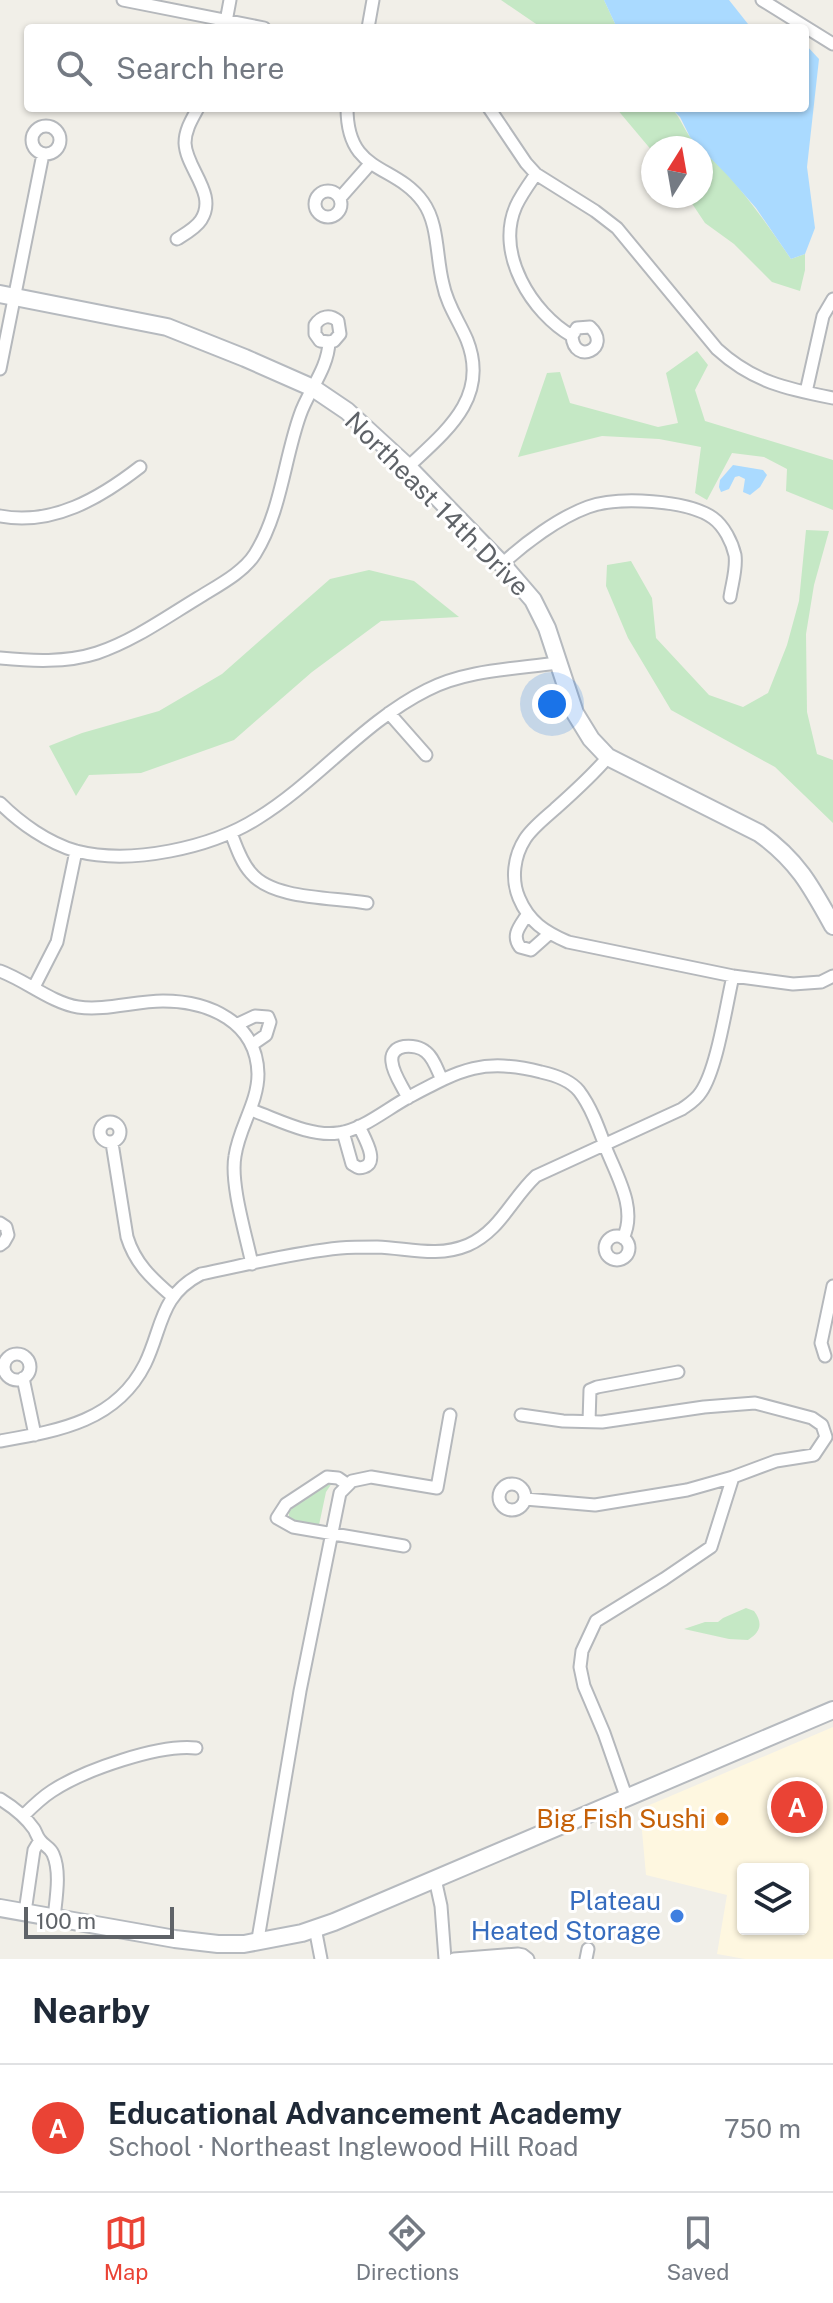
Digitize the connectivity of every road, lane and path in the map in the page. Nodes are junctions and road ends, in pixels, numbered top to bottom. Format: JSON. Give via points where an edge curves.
{"nodes":[{"id":1,"x":123,"y":0,"type":"edge"},
{"id":2,"x":230,"y":0,"type":"edge"},
{"id":3,"x":373,"y":0,"type":"edge"},
{"id":4,"x":762,"y":0,"type":"edge"},
{"id":5,"x":225,"y":24,"type":"edge"},
{"id":6,"x":369,"y":24,"type":"edge"},
{"id":7,"x":801,"y":24,"type":"edge"},
{"id":8,"x":809,"y":29,"type":"edge"},
{"id":9,"x":833,"y":44,"type":"edge"},
{"id":10,"x":196,"y":112,"type":"edge"},
{"id":11,"x":347,"y":112,"type":"edge"},
{"id":12,"x":492,"y":112,"type":"edge"},
{"id":13,"x":43,"y":154,"type":"dead end"},
{"id":14,"x":370,"y":164,"type":"junction"},
{"id":15,"x":536,"y":174,"type":"junction"},
{"id":16,"x":340,"y":198,"type":"dead end"},
{"id":17,"x":177,"y":239,"type":"dead end"},
{"id":18,"x":7,"y":295,"type":"edge"},
{"id":19,"x":833,"y":299,"type":"edge"},
{"id":20,"x":572,"y":336,"type":"dead end"},
{"id":21,"x":329,"y":342,"type":"dead end"},
{"id":22,"x":0,"y":369,"type":"edge"},
{"id":23,"x":313,"y":388,"type":"junction"},
{"id":24,"x":806,"y":392,"type":"junction"},
{"id":25,"x":833,"y":398,"type":"edge"},
{"id":26,"x":140,"y":467,"type":"dead end"},
{"id":27,"x":408,"y":467,"type":"junction"},
{"id":28,"x":0,"y":516,"type":"edge"},
{"id":29,"x":502,"y":564,"type":"junction"},
{"id":30,"x":730,"y":597,"type":"dead end"},
{"id":31,"x":0,"y":658,"type":"edge"},
{"id":32,"x":557,"y":663,"type":"junction"},
{"id":33,"x":389,"y":713,"type":"junction"},
{"id":34,"x":426,"y":755,"type":"dead end"},
{"id":35,"x":608,"y":757,"type":"junction"},
{"id":36,"x":0,"y":803,"type":"edge"},
{"id":37,"x":231,"y":833,"type":"junction"},
{"id":38,"x":76,"y":851,"type":"junction"},
{"id":39,"x":367,"y":903,"type":"dead end"},
{"id":40,"x":527,"y":915,"type":"junction"},
{"id":41,"x":833,"y":926,"type":"edge"},
{"id":42,"x":549,"y":934,"type":"junction"},
{"id":43,"x":0,"y":971,"type":"edge"},
{"id":44,"x":733,"y":976,"type":"junction"},
{"id":45,"x":833,"y":976,"type":"edge"},
{"id":46,"x":34,"y":987,"type":"junction"},
{"id":47,"x":238,"y":1024,"type":"junction"},
{"id":48,"x":253,"y":1044,"type":"junction"},
{"id":49,"x":442,"y":1080,"type":"junction"},
{"id":50,"x":408,"y":1098,"type":"junction"},
{"id":51,"x":251,"y":1110,"type":"junction"},
{"id":52,"x":359,"y":1126,"type":"junction"},
{"id":53,"x":343,"y":1132,"type":"junction"},
{"id":54,"x":112,"y":1143,"type":"dead end"},
{"id":55,"x":605,"y":1146,"type":"junction"},
{"id":56,"x":0,"y":1223,"type":"edge"},
{"id":57,"x":623,"y":1238,"type":"dead end"},
{"id":58,"x":0,"y":1245,"type":"edge"},
{"id":59,"x":252,"y":1264,"type":"junction"},
{"id":60,"x":833,"y":1286,"type":"edge"},
{"id":61,"x":172,"y":1296,"type":"junction"},
{"id":62,"x":825,"y":1356,"type":"dead end"},
{"id":63,"x":678,"y":1372,"type":"dead end"},
{"id":64,"x":23,"y":1378,"type":"dead end"},
{"id":65,"x":450,"y":1415,"type":"dead end"},
{"id":66,"x":521,"y":1415,"type":"dead end"},
{"id":67,"x":589,"y":1422,"type":"junction"},
{"id":68,"x":828,"y":1425,"type":"edge"},
{"id":69,"x":35,"y":1435,"type":"junction"},
{"id":70,"x":0,"y":1441,"type":"edge"},
{"id":71,"x":733,"y":1477,"type":"junction"},
{"id":72,"x":348,"y":1485,"type":"junction"},
{"id":73,"x":525,"y":1499,"type":"dead end"},
{"id":74,"x":332,"y":1535,"type":"junction"},
{"id":75,"x":404,"y":1546,"type":"dead end"},
{"id":76,"x":833,"y":1710,"type":"edge"},
{"id":77,"x":833,"y":1721,"type":"edge"},
{"id":78,"x":769,"y":1736,"type":"junction"},
{"id":79,"x":196,"y":1748,"type":"dead end"},
{"id":80,"x":626,"y":1796,"type":"junction"},
{"id":81,"x":0,"y":1799,"type":"edge"},
{"id":82,"x":23,"y":1816,"type":"junction"},
{"id":83,"x":40,"y":1840,"type":"junction"},
{"id":84,"x":435,"y":1879,"type":"junction"},
{"id":85,"x":0,"y":1908,"type":"edge"},
{"id":86,"x":25,"y":1912,"type":"junction"},
{"id":87,"x":54,"y":1918,"type":"junction"},
{"id":88,"x":315,"y":1928,"type":"junction"},
{"id":89,"x":248,"y":1947,"type":"edge"},
{"id":90,"x":321,"y":1959,"type":"edge"},
{"id":91,"x":445,"y":1959,"type":"edge"},
{"id":92,"x":454,"y":1959,"type":"edge"},
{"id":93,"x":528,"y":1959,"type":"edge"}],
"edges":[{"from":1,"to":5,"type":"street"},
{"from":2,"to":5,"type":"street"},
{"from":3,"to":6,"type":"street"},
{"from":4,"to":7,"type":"street"},
{"from":8,"to":9,"type":"street"},
{"from":10,"to":17,"type":"street","via":[[185,143],[205,195],[205,211],[197,225]]},
{"from":11,"to":14,"type":"street","via":[[351,134]]},
{"from":12,"to":15,"type":"street"},
{"from":13,"to":18,"type":"street"},
{"from":14,"to":16,"type":"street"},
{"from":14,"to":27,"type":"street","via":[[414,191],[429,212],[445,295],[471,354],[472,387],[454,424]]},
{"from":15,"to":20,"type":"street","via":[[516,207],[511,233],[515,267],[535,301]]},
{"from":15,"to":24,"type":"street","via":[[617,228],[733,364],[770,384]]},
{"from":18,"to":22,"type":"street"},
{"from":18,"to":23,"type":"street","name":"Northeast 14th Drive","via":[[167,327]]},
{"from":19,"to":24,"type":"street","via":[[823,316]]},
{"from":21,"to":23,"type":"street"},
{"from":23,"to":27,"type":"street","name":"Northeast 14th Drive","via":[[347,411]]},
{"from":23,"to":31,"type":"street","via":[[300,412],[265,536],[253,557],[232,576],[139,634],[95,654],[59,660]]},
{"from":24,"to":25,"type":"street"},
{"from":26,"to":28,"type":"street","via":[[113,488],[67,511],[28,518]]},
{"from":27,"to":29,"type":"street","name":"Northeast 14th Drive"},
{"from":29,"to":30,"type":"street","via":[[522,545],[588,507],[652,501],[703,513],[722,526],[736,566]]},
{"from":29,"to":32,"type":"street","name":"Northeast 14th Drive","via":[[540,612]]},
{"from":32,"to":33,"type":"street","via":[[442,683]]},
{"from":32,"to":35,"type":"street","name":"Northeast 14th Drive","via":[[575,713]]},
{"from":33,"to":34,"type":"street"},
{"from":33,"to":37,"type":"street","via":[[280,803]]},
{"from":35,"to":40,"type":"street","via":[[526,836],[514,879]]},
{"from":35,"to":41,"type":"street","name":"Northeast 14th Drive","via":[[776,845],[811,885]]},
{"from":36,"to":38,"type":"street","via":[[38,833]]},
{"from":37,"to":38,"type":"street","via":[[147,854]]},
{"from":37,"to":39,"type":"street","via":[[250,873],[271,887]]},
{"from":38,"to":46,"type":"street","via":[[57,942]]},
{"from":40,"to":42,"type":"street"},
{"from":40,"to":42,"type":"street","via":[[516,933],[520,947],[531,950]]},
{"from":42,"to":44,"type":"street"},
{"from":43,"to":46,"type":"street"},
{"from":44,"to":45,"type":"street","via":[[793,984]]},
{"from":44,"to":55,"type":"street","via":[[703,1090],[682,1109]]},
{"from":46,"to":47,"type":"street","via":[[76,1006],[184,1003]]},
{"from":47,"to":48,"type":"street"},
{"from":47,"to":48,"type":"street","via":[[268,1017],[266,1035]]},
{"from":48,"to":51,"type":"street","via":[[258,1074]]},
{"from":49,"to":50,"type":"street"},
{"from":49,"to":50,"type":"street","via":[[424,1050],[399,1047],[392,1061]]},
{"from":49,"to":55,"type":"street","via":[[497,1064],[553,1075],[578,1089]]},
{"from":50,"to":52,"type":"street"},
{"from":51,"to":53,"type":"street","via":[[311,1131]]},
{"from":51,"to":59,"type":"street","via":[[234,1167]]},
{"from":52,"to":53,"type":"street"},
{"from":52,"to":53,"type":"street","via":[[372,1156],[365,1167],[352,1164]]},
{"from":54,"to":61,"type":"street","via":[[131,1250],[147,1274]]},
{"from":55,"to":57,"type":"street","via":[[629,1215]]},
{"from":55,"to":59,"type":"street","via":[[536,1176],[500,1221],[467,1245],[426,1253],[338,1248]]},
{"from":56,"to":58,"type":"street","via":[[8,1235]]},
{"from":59,"to":61,"type":"street","via":[[201,1274]]},
{"from":60,"to":62,"type":"street","via":[[821,1343]]},
{"from":61,"to":69,"type":"street","via":[[144,1365],[120,1398],[85,1421]]},
{"from":63,"to":67,"type":"street","via":[[590,1390]]},
{"from":64,"to":69,"type":"street"},
{"from":65,"to":72,"type":"street","via":[[437,1488],[371,1477]]},
{"from":66,"to":67,"type":"street"},
{"from":67,"to":68,"type":"street","via":[[755,1403]]},
{"from":68,"to":71,"type":"street","via":[[814,1455],[776,1461]]},
{"from":69,"to":70,"type":"street"},
{"from":71,"to":73,"type":"street","via":[[595,1505]]},
{"from":71,"to":80,"type":"street","via":[[711,1547],[596,1621],[582,1651],[584,1686]]},
{"from":72,"to":74,"type":"street","via":[[340,1493]]},
{"from":72,"to":74,"type":"street","via":[[327,1477],[286,1504],[277,1518]]},
{"from":74,"to":75,"type":"street"},
{"from":74,"to":89,"type":"street"},
{"from":76,"to":78,"type":"street"},
{"from":77,"to":78,"type":"street"},
{"from":78,"to":80,"type":"street"},
{"from":79,"to":82,"type":"street","via":[[143,1754],[92,1771],[55,1789]]},
{"from":80,"to":84,"type":"street"},
{"from":81,"to":82,"type":"street"},
{"from":82,"to":83,"type":"street"},
{"from":83,"to":86,"type":"street"},
{"from":83,"to":87,"type":"street","via":[[56,1863]]},
{"from":84,"to":88,"type":"street"},
{"from":84,"to":91,"type":"street"},
{"from":85,"to":86,"type":"street"},
{"from":86,"to":87,"type":"street"},
{"from":87,"to":89,"type":"street"},
{"from":88,"to":89,"type":"street"},
{"from":88,"to":90,"type":"street"},
{"from":92,"to":93,"type":"street","via":[[518,1954]]}]}
